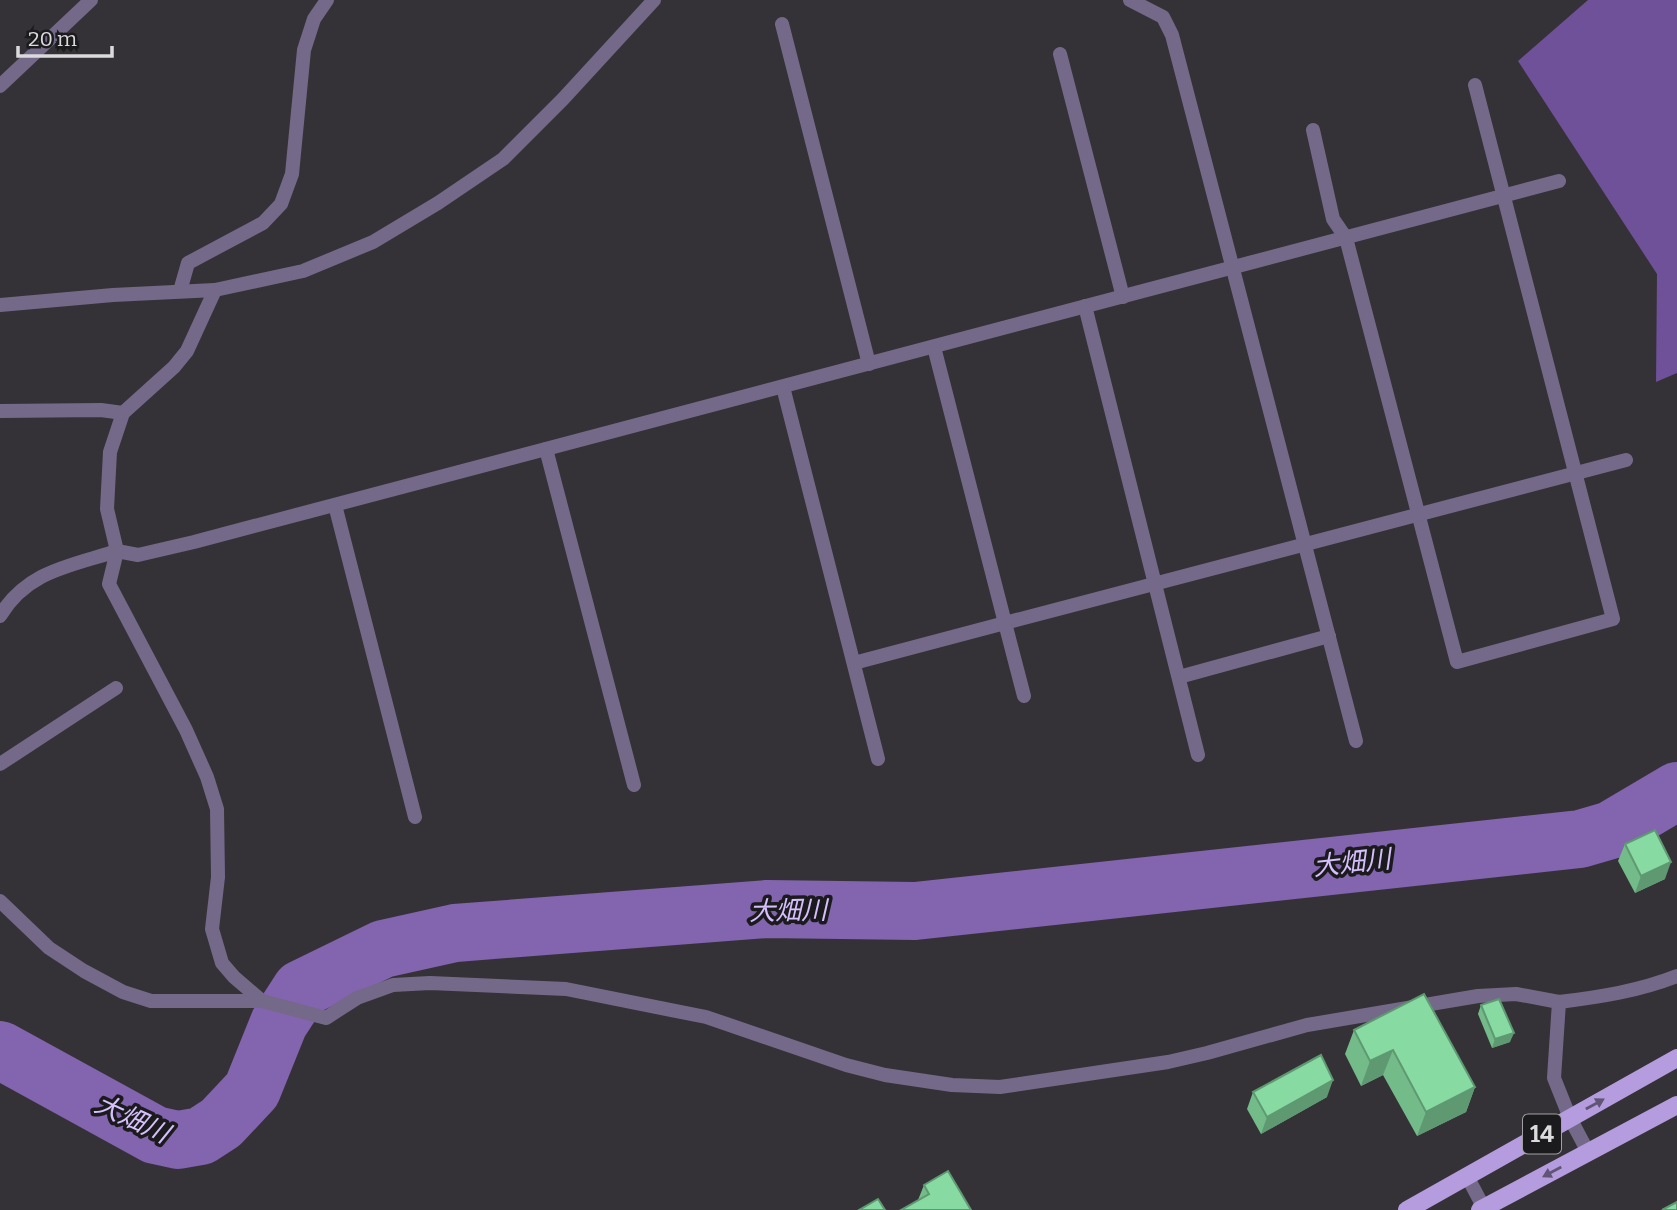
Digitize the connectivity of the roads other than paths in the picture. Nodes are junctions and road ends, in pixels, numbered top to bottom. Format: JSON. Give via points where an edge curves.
{"nodes":[{"id":1,"x":91,"y":0,"type":"edge"},
{"id":2,"x":327,"y":0,"type":"edge"},
{"id":3,"x":654,"y":0,"type":"edge"},
{"id":4,"x":1130,"y":0,"type":"edge"},
{"id":5,"x":782,"y":24,"type":"dead end"},
{"id":6,"x":1060,"y":54,"type":"dead end"},
{"id":7,"x":1475,"y":85,"type":"dead end"},
{"id":8,"x":0,"y":86,"type":"edge"},
{"id":9,"x":1313,"y":130,"type":"dead end"},
{"id":10,"x":1559,"y":181,"type":"dead end"},
{"id":11,"x":1504,"y":196,"type":"junction"},
{"id":12,"x":1346,"y":238,"type":"junction"},
{"id":13,"x":1233,"y":268,"type":"junction"},
{"id":14,"x":215,"y":290,"type":"junction"},
{"id":15,"x":180,"y":291,"type":"junction"},
{"id":16,"x":1123,"y":297,"type":"junction"},
{"id":17,"x":0,"y":305,"type":"edge"},
{"id":18,"x":1085,"y":306,"type":"junction"},
{"id":19,"x":934,"y":347,"type":"junction"},
{"id":20,"x":869,"y":363,"type":"junction"},
{"id":21,"x":783,"y":387,"type":"junction"},
{"id":22,"x":0,"y":411,"type":"edge"},
{"id":23,"x":123,"y":413,"type":"junction"},
{"id":24,"x":546,"y":449,"type":"junction"},
{"id":25,"x":1626,"y":460,"type":"dead end"},
{"id":26,"x":1576,"y":473,"type":"junction"},
{"id":27,"x":335,"y":505,"type":"junction"},
{"id":28,"x":1418,"y":514,"type":"junction"},
{"id":29,"x":1305,"y":544,"type":"junction"},
{"id":30,"x":117,"y":551,"type":"junction"},
{"id":31,"x":1155,"y":584,"type":"junction"},
{"id":32,"x":0,"y":616,"type":"edge"},
{"id":33,"x":1005,"y":623,"type":"junction"},
{"id":34,"x":1329,"y":636,"type":"junction"},
{"id":35,"x":854,"y":663,"type":"junction"},
{"id":36,"x":1179,"y":677,"type":"junction"},
{"id":37,"x":116,"y":688,"type":"dead end"},
{"id":38,"x":1024,"y":696,"type":"dead end"},
{"id":39,"x":1356,"y":741,"type":"dead end"},
{"id":40,"x":1198,"y":755,"type":"dead end"},
{"id":41,"x":878,"y":759,"type":"dead end"},
{"id":42,"x":0,"y":764,"type":"edge"},
{"id":43,"x":634,"y":785,"type":"dead end"},
{"id":44,"x":415,"y":817,"type":"dead end"},
{"id":45,"x":0,"y":901,"type":"edge"},
{"id":46,"x":1677,"y":976,"type":"edge"},
{"id":47,"x":266,"y":1002,"type":"junction"},
{"id":48,"x":1559,"y":1002,"type":"junction"},
{"id":49,"x":1677,"y":1058,"type":"edge"},
{"id":50,"x":1677,"y":1105,"type":"edge"},
{"id":51,"x":1570,"y":1118,"type":"junction"},
{"id":52,"x":1588,"y":1152,"type":"junction"},
{"id":53,"x":1467,"y":1176,"type":"junction"},
{"id":54,"x":1483,"y":1209,"type":"edge"},
{"id":55,"x":1407,"y":1210,"type":"edge"}],
"edges":[{"from":1,"to":8,"type":"street"},
{"from":2,"to":15,"type":"street","via":[[314,19],[304,50],[292,174],[281,204],[263,223],[188,263]]},
{"from":3,"to":14,"type":"street","via":[[503,159],[438,203],[373,242],[303,271]]},
{"from":4,"to":13,"type":"street","via":[[1163,17],[1172,35]]},
{"from":5,"to":20,"type":"street"},
{"from":6,"to":16,"type":"street"},
{"from":7,"to":11,"type":"street"},
{"from":9,"to":12,"type":"street","via":[[1333,219]]},
{"from":10,"to":11,"type":"street"},
{"from":11,"to":12,"type":"street"},
{"from":11,"to":26,"type":"street"},
{"from":12,"to":13,"type":"street"},
{"from":12,"to":28,"type":"street"},
{"from":13,"to":16,"type":"street"},
{"from":13,"to":29,"type":"street"},
{"from":14,"to":15,"type":"street"},
{"from":14,"to":23,"type":"street","via":[[187,351]]},
{"from":15,"to":17,"type":"street"},
{"from":16,"to":18,"type":"street"},
{"from":18,"to":19,"type":"street"},
{"from":18,"to":31,"type":"street"},
{"from":19,"to":20,"type":"street"},
{"from":19,"to":33,"type":"street"},
{"from":20,"to":21,"type":"street"},
{"from":21,"to":24,"type":"street"},
{"from":21,"to":35,"type":"street"},
{"from":22,"to":23,"type":"street"},
{"from":23,"to":30,"type":"street","via":[[110,452],[107,509]]},
{"from":24,"to":27,"type":"street"},
{"from":24,"to":43,"type":"street"},
{"from":25,"to":26,"type":"street"},
{"from":26,"to":28,"type":"street"},
{"from":26,"to":28,"type":"street","via":[[1613,619],[1457,662]]},
{"from":27,"to":30,"type":"street","via":[[138,555]]},
{"from":27,"to":44,"type":"street"},
{"from":28,"to":29,"type":"street"},
{"from":29,"to":31,"type":"street"},
{"from":29,"to":34,"type":"street"},
{"from":30,"to":32,"type":"street","via":[[30,581]]},
{"from":30,"to":47,"type":"street","via":[[109,584],[186,730],[217,809],[218,877],[212,929],[222,962]]},
{"from":31,"to":33,"type":"street"},
{"from":31,"to":36,"type":"street"},
{"from":33,"to":35,"type":"street"},
{"from":33,"to":38,"type":"street"},
{"from":34,"to":36,"type":"street"},
{"from":34,"to":39,"type":"street"},
{"from":35,"to":41,"type":"street"},
{"from":36,"to":40,"type":"street"},
{"from":37,"to":42,"type":"street"},
{"from":45,"to":47,"type":"street","via":[[49,948],[123,992],[151,1001]]},
{"from":46,"to":48,"type":"street","via":[[1607,996]]},
{"from":47,"to":48,"type":"street","via":[[326,1018],[357,998],[393,985],[430,982],[566,989],[706,1017],[885,1075],[1000,1087],[1168,1062],[1307,1026],[1478,996],[1516,995]]},
{"from":48,"to":51,"type":"street","via":[[1554,1078]]},
{"from":51,"to":49,"type":"main road","number":"14","one_way":true},
{"from":50,"to":52,"type":"main road","number":"14"},
{"from":51,"to":52,"type":"street"},
{"from":51,"to":53,"type":"main road","number":"14"},
{"from":52,"to":54,"type":"main road","number":"14","one_way":true},
{"from":53,"to":54,"type":"street"},
{"from":53,"to":55,"type":"main road","number":"14"}]}
